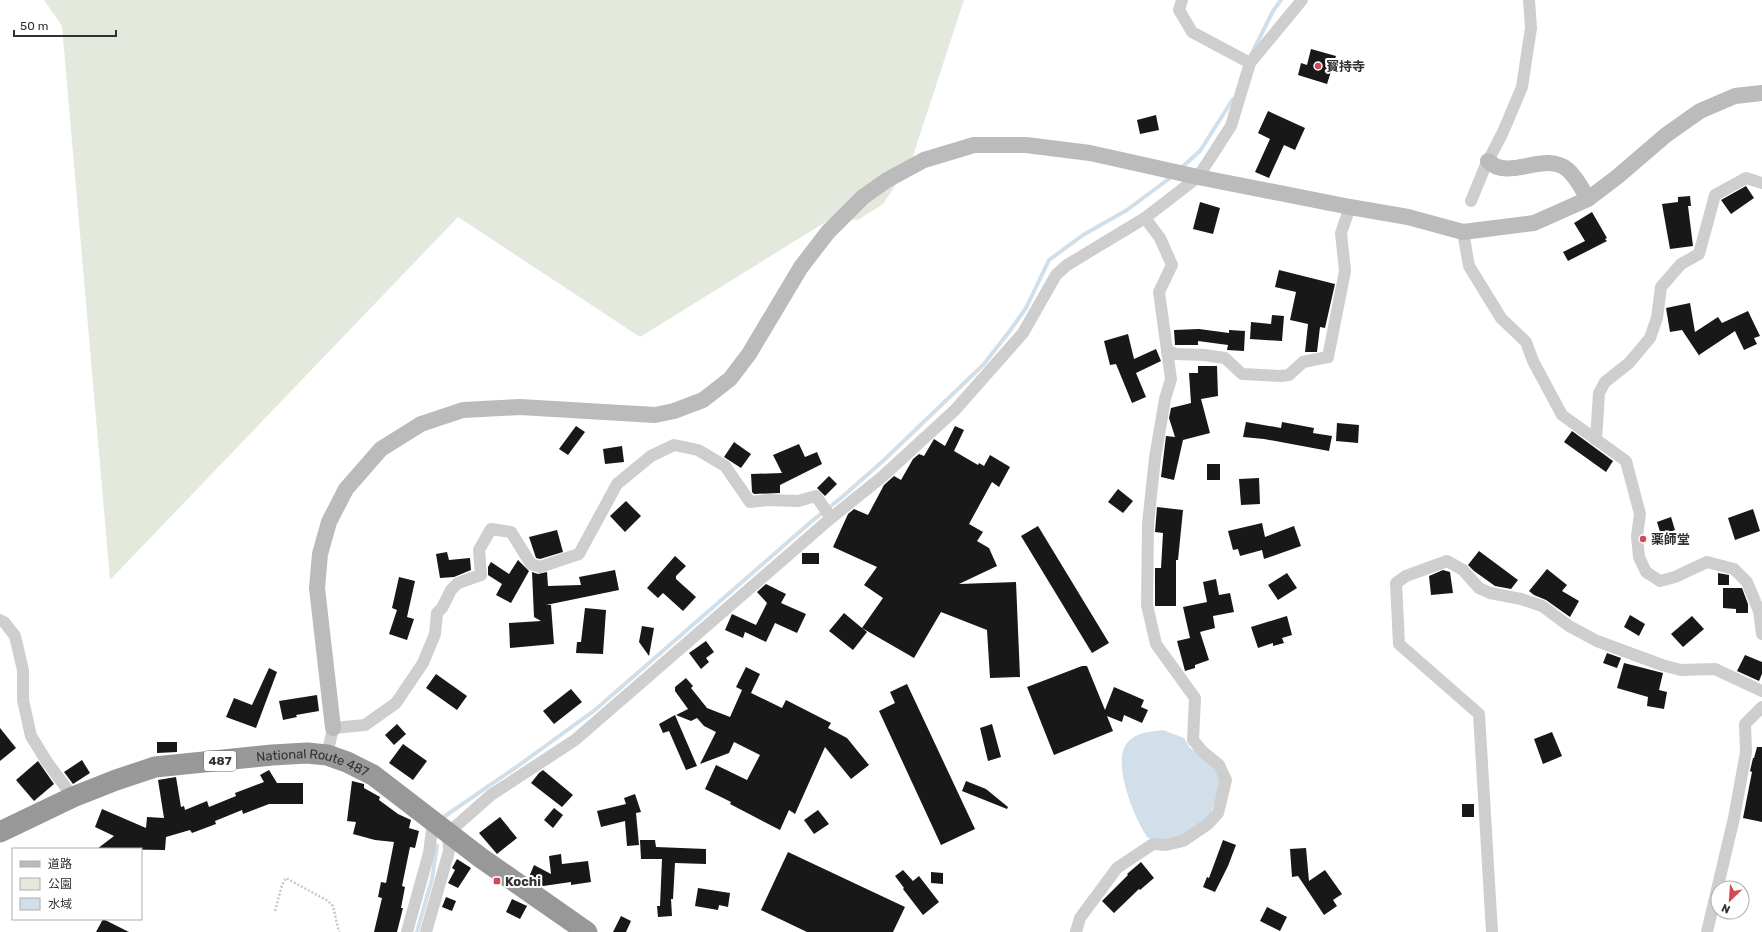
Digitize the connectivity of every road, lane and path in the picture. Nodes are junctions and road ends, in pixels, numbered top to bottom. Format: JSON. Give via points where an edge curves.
{"nodes":[{"id":1,"x":1182,"y":0,"type":"edge"},
{"id":2,"x":1302,"y":0,"type":"edge"},
{"id":3,"x":1529,"y":0,"type":"edge"},
{"id":4,"x":1250,"y":63,"type":"junction"},
{"id":5,"x":1762,"y":93,"type":"edge"},
{"id":6,"x":1488,"y":161,"type":"junction"},
{"id":7,"x":1198,"y":177,"type":"junction"},
{"id":8,"x":1762,"y":184,"type":"edge"},
{"id":9,"x":1588,"y":199,"type":"junction"},
{"id":10,"x":1471,"y":201,"type":"dead end"},
{"id":11,"x":1350,"y":207,"type":"junction"},
{"id":12,"x":1145,"y":218,"type":"junction"},
{"id":13,"x":1463,"y":232,"type":"junction"},
{"id":14,"x":1167,"y":351,"type":"junction"},
{"id":15,"x":1596,"y":440,"type":"junction"},
{"id":16,"x":831,"y":518,"type":"junction"},
{"id":17,"x":0,"y":620,"type":"edge"},
{"id":18,"x":1762,"y":634,"type":"edge"},
{"id":19,"x":1762,"y":690,"type":"edge"},
{"id":20,"x":1762,"y":707,"type":"edge"},
{"id":21,"x":333,"y":728,"type":"junction"},
{"id":22,"x":326,"y":755,"type":"junction"},
{"id":23,"x":73,"y":797,"type":"junction"},
{"id":24,"x":440,"y":827,"type":"junction"},
{"id":25,"x":0,"y":832,"type":"edge"},
{"id":26,"x":275,"y":911,"type":"dead end"},
{"id":27,"x":339,"y":932,"type":"edge"},
{"id":28,"x":407,"y":932,"type":"edge"},
{"id":29,"x":426,"y":932,"type":"edge"},
{"id":30,"x":587,"y":932,"type":"edge"},
{"id":31,"x":1076,"y":932,"type":"edge"},
{"id":32,"x":1492,"y":932,"type":"edge"},
{"id":33,"x":1707,"y":932,"type":"edge"}],
"edges":[{"from":1,"to":4,"type":"street","via":[[1179,10],[1192,32]]},
{"from":2,"to":4,"type":"street"},
{"from":3,"to":6,"type":"street","via":[[1531,28],[1522,87]]},
{"from":4,"to":7,"type":"street","via":[[1231,126]]},
{"from":5,"to":9,"type":"street","via":[[1735,96],[1700,111],[1666,135]]},
{"from":6,"to":9,"type":"street","via":[[1501,169],[1551,163],[1567,169]]},
{"from":6,"to":10,"type":"street"},
{"from":7,"to":11,"type":"street"},
{"from":7,"to":12,"type":"street"},
{"from":7,"to":21,"type":"street","via":[[1090,153],[1026,145],[974,146],[924,160],[887,180],[863,197],[828,232],[801,267],[749,354],[730,379],[703,400],[674,412],[655,415],[520,407],[463,410],[421,424],[381,449],[346,489],[329,522],[320,554],[318,588]]},
{"from":8,"to":15,"type":"street","via":[[1746,178],[1716,195],[1699,254],[1681,264],[1661,287],[1657,318],[1650,338],[1629,363],[1605,382],[1599,393]]},
{"from":9,"to":13,"type":"street","via":[[1534,223]]},
{"from":11,"to":13,"type":"street","via":[[1408,217]]},
{"from":11,"to":14,"type":"street","via":[[1341,233],[1345,271],[1328,357],[1302,362],[1290,375],[1280,376],[1242,374],[1225,358]]},
{"from":12,"to":14,"type":"street","via":[[1160,238],[1172,265],[1159,292]]},
{"from":12,"to":16,"type":"street","via":[[1067,265],[1056,275],[1023,333],[955,410],[882,477]]},
{"from":13,"to":15,"type":"street","via":[[1469,266],[1501,318],[1526,342],[1533,361],[1562,415]]},
{"from":14,"to":31,"type":"street","via":[[1171,379],[1155,458],[1148,524],[1147,604],[1156,644],[1196,698],[1193,740],[1219,765],[1226,780],[1218,813],[1208,824],[1184,841],[1166,845],[1153,844],[1117,868],[1080,918]]},
{"from":15,"to":18,"type":"street","via":[[1626,462],[1640,514],[1637,536],[1639,557],[1646,572],[1660,581],[1707,562],[1734,570],[1747,582],[1759,611]]},
{"from":16,"to":21,"type":"street","via":[[816,496],[798,500],[750,502],[725,466],[698,450],[674,445],[651,456],[617,484],[578,554],[540,567],[531,564],[511,532],[491,529],[479,550],[481,575],[458,583],[450,590],[437,613],[435,634],[423,664],[396,703],[364,725]]},
{"from":16,"to":24,"type":"street","via":[[574,740]]},
{"from":17,"to":23,"type":"street","via":[[15,636],[23,670],[23,700],[30,736]]},
{"from":19,"to":32,"type":"street","via":[[1715,669],[1681,670],[1598,641],[1569,626],[1542,606],[1479,588],[1463,570],[1447,561],[1406,576],[1396,584],[1399,644],[1479,714]]},
{"from":20,"to":33,"type":"street","via":[[1745,724],[1744,766]]},
{"from":21,"to":22,"type":"street"},
{"from":22,"to":23,"type":"highway","name":"National Route 487","number":"487","via":[[272,756],[155,767]]},
{"from":22,"to":24,"type":"highway","name":"National Route 487","number":"487","via":[[373,775]]},
{"from":23,"to":25,"type":"highway","name":"National Route 487","number":"487"},
{"from":24,"to":28,"type":"street","via":[[428,853]]},
{"from":24,"to":29,"type":"street","via":[[449,851]]},
{"from":24,"to":30,"type":"highway","name":"National Route 487","number":"487"},
{"from":26,"to":27,"type":"path","via":[[286,878],[333,906]]}]}
